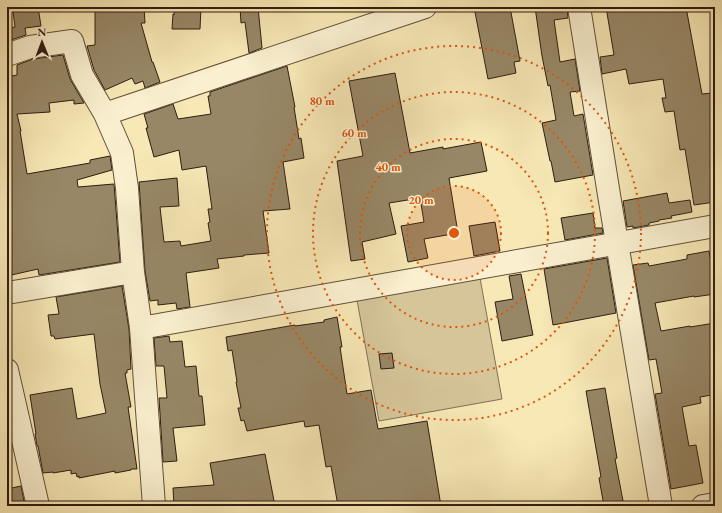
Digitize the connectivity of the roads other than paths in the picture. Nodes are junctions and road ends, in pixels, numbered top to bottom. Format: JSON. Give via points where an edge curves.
{"nodes":[{"id":1,"x":425,"y":7,"type":"edge"},
{"id":2,"x":579,"y":7,"type":"edge"},
{"id":3,"x":7,"y":55,"type":"edge"},
{"id":4,"x":105,"y":114,"type":"junction"},
{"id":5,"x":715,"y":226,"type":"edge"},
{"id":6,"x":617,"y":244,"type":"junction"},
{"id":7,"x":133,"y":272,"type":"junction"},
{"id":8,"x":7,"y":293,"type":"edge"},
{"id":9,"x":141,"y":328,"type":"junction"},
{"id":10,"x":7,"y":370,"type":"edge"},
{"id":11,"x":715,"y":504,"type":"edge"},
{"id":12,"x":38,"y":506,"type":"edge"},
{"id":13,"x":154,"y":506,"type":"edge"},
{"id":14,"x":661,"y":506,"type":"edge"},
{"id":15,"x":703,"y":506,"type":"edge"}],
"edges":[{"from":1,"to":4,"type":"street"},
{"from":2,"to":6,"type":"street"},
{"from":3,"to":4,"type":"street","via":[[30,47],[72,41],[82,75]]},
{"from":4,"to":7,"type":"street","via":[[122,153]]},
{"from":5,"to":6,"type":"street"},
{"from":6,"to":9,"type":"street"},
{"from":6,"to":14,"type":"street"},
{"from":7,"to":8,"type":"street"},
{"from":7,"to":9,"type":"street"},
{"from":9,"to":13,"type":"street"},
{"from":10,"to":12,"type":"street"},
{"from":11,"to":15,"type":"street"}]}
